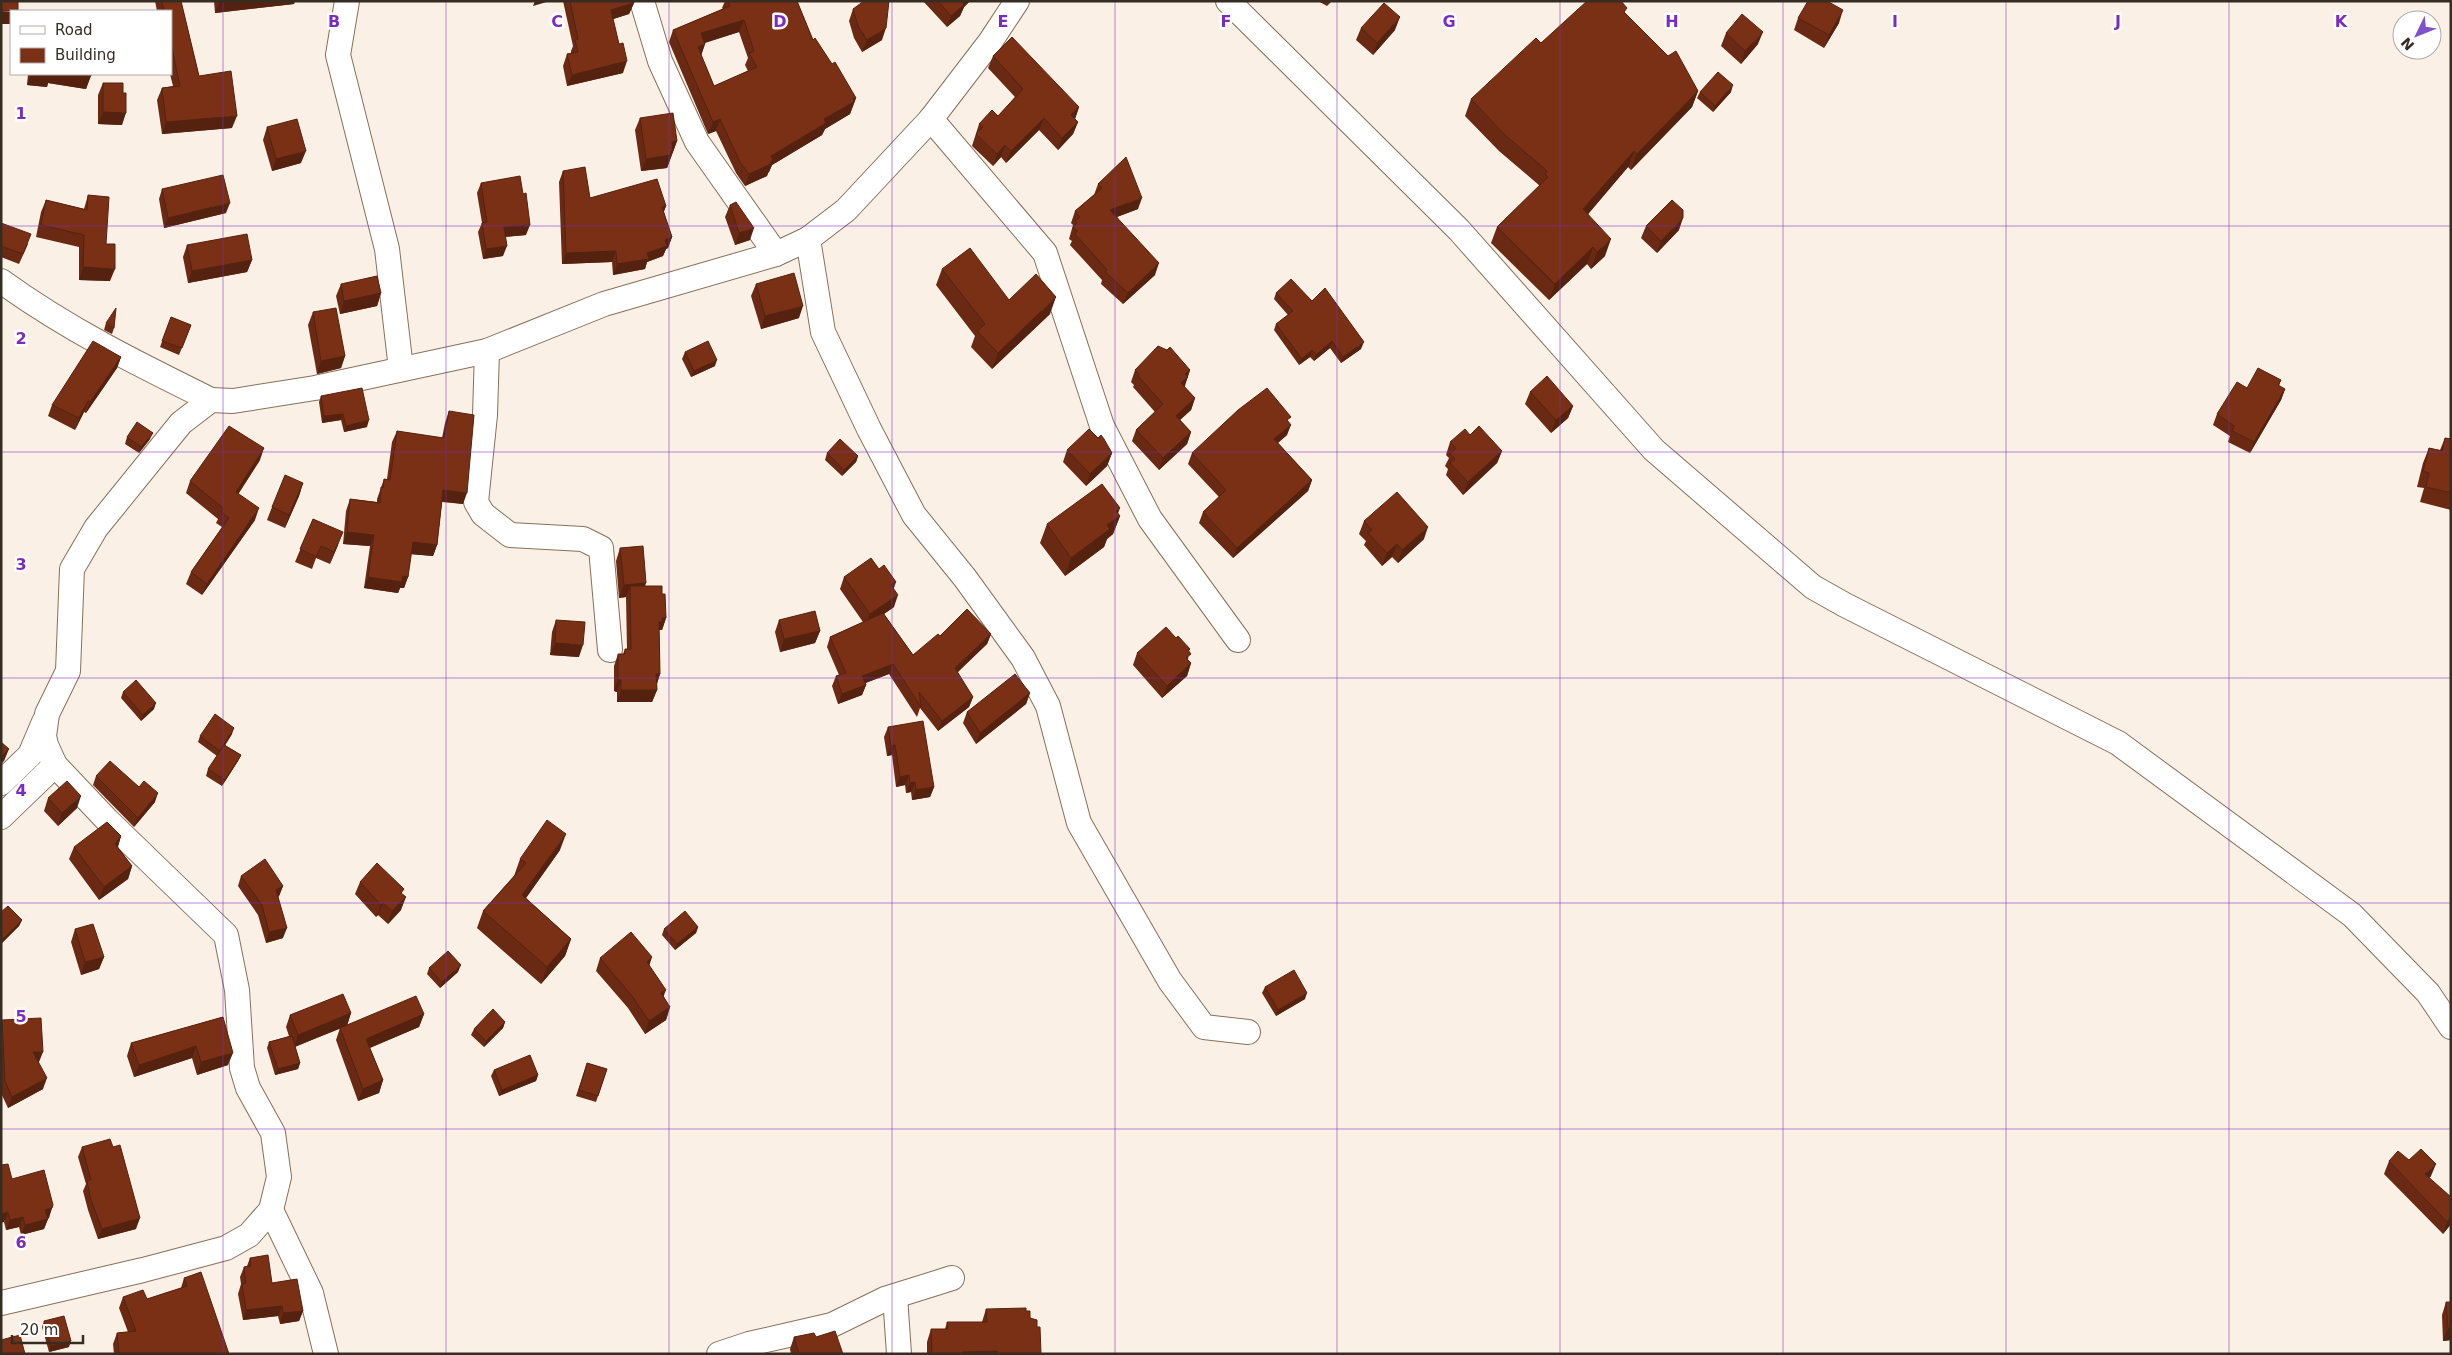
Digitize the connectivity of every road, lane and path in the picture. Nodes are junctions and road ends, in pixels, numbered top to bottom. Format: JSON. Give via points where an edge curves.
{"nodes":[{"id":1,"x":347,"y":1,"type":"edge"},
{"id":2,"x":642,"y":1,"type":"edge"},
{"id":3,"x":1017,"y":1,"type":"edge"},
{"id":4,"x":1228,"y":1,"type":"edge"},
{"id":5,"x":931,"y":119,"type":"junction"},
{"id":6,"x":808,"y":239,"type":"junction"},
{"id":7,"x":776,"y":254,"type":"junction"},
{"id":8,"x":1,"y":281,"type":"edge"},
{"id":9,"x":487,"y":351,"type":"junction"},
{"id":10,"x":401,"y":369,"type":"junction"},
{"id":11,"x":211,"y":400,"type":"junction"},
{"id":12,"x":1238,"y":640,"type":"dead end"},
{"id":13,"x":610,"y":650,"type":"dead end"},
{"id":14,"x":47,"y":714,"type":"junction"},
{"id":15,"x":55,"y":765,"type":"junction"},
{"id":16,"x":1,"y":783,"type":"edge"},
{"id":17,"x":1,"y":817,"type":"edge"},
{"id":18,"x":2451,"y":1027,"type":"edge"},
{"id":19,"x":1248,"y":1032,"type":"dead end"},
{"id":20,"x":272,"y":1210,"type":"junction"},
{"id":21,"x":952,"y":1278,"type":"dead end"},
{"id":22,"x":895,"y":1296,"type":"junction"},
{"id":23,"x":1,"y":1302,"type":"edge"},
{"id":24,"x":326,"y":1354,"type":"edge"},
{"id":25,"x":719,"y":1354,"type":"edge"},
{"id":26,"x":899,"y":1354,"type":"edge"}],
"edges":[{"from":1,"to":10,"type":"street","via":[[338,55],[387,249]]},
{"from":2,"to":7,"type":"street","via":[[660,61],[697,142]]},
{"from":3,"to":5,"type":"street"},
{"from":4,"to":18,"type":"street","via":[[1459,230],[1654,450],[1813,587],[2118,744],[2352,916],[2428,993]]},
{"from":5,"to":6,"type":"street","via":[[846,210]]},
{"from":5,"to":12,"type":"street","via":[[1045,254],[1102,426],[1150,519]]},
{"from":6,"to":7,"type":"street"},
{"from":6,"to":19,"type":"street","via":[[824,332],[860,412],[914,515],[1023,658],[1048,706],[1078,824],[1170,981],[1204,1027]]},
{"from":7,"to":9,"type":"street","via":[[604,304]]},
{"from":8,"to":11,"type":"street","via":[[38,308],[110,350]]},
{"from":9,"to":10,"type":"street"},
{"from":9,"to":13,"type":"street","via":[[485,415],[476,502],[482,514],[510,535],[583,539],[601,548]]},
{"from":10,"to":11,"type":"street","via":[[315,388],[233,401]]},
{"from":11,"to":14,"type":"street","via":[[181,422],[96,528],[72,569],[68,671]]},
{"from":14,"to":15,"type":"street","via":[[44,736]]},
{"from":14,"to":16,"type":"street","via":[[30,755]]},
{"from":15,"to":17,"type":"street"},
{"from":15,"to":20,"type":"street","via":[[226,935],[237,990],[242,1068],[248,1088],[273,1133],[279,1177]]},
{"from":20,"to":23,"type":"street","via":[[249,1235],[226,1248]]},
{"from":20,"to":24,"type":"street","via":[[311,1293]]},
{"from":21,"to":22,"type":"street"},
{"from":22,"to":25,"type":"street","via":[[832,1324]]},
{"from":22,"to":26,"type":"street"}]}
